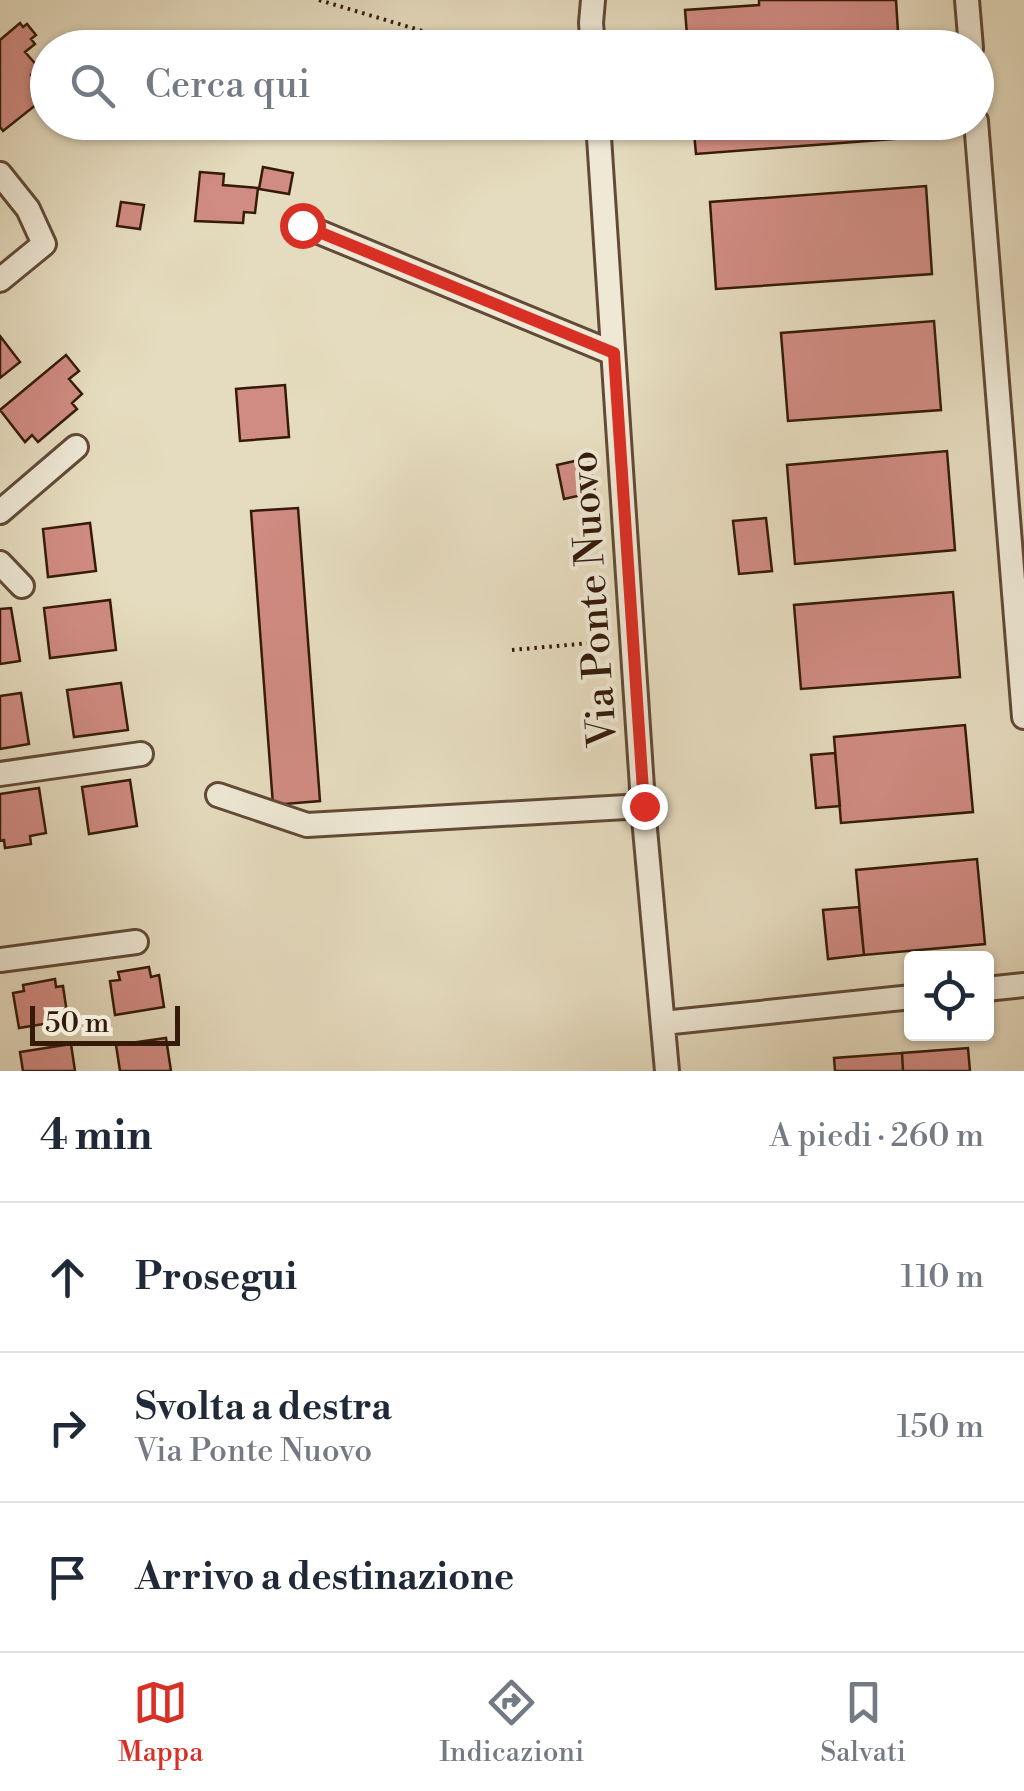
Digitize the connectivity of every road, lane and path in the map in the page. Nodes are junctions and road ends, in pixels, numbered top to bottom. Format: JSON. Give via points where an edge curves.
{"nodes":[{"id":1,"x":319,"y":0,"type":"edge"},
{"id":2,"x":967,"y":0,"type":"edge"},
{"id":3,"x":419,"y":30,"type":"edge"},
{"id":4,"x":970,"y":30,"type":"edge"},
{"id":5,"x":599,"y":140,"type":"edge"},
{"id":6,"x":978,"y":140,"type":"edge"},
{"id":7,"x":0,"y":174,"type":"edge"},
{"id":8,"x":302,"y":225,"type":"dead end"},
{"id":9,"x":0,"y":280,"type":"edge"},
{"id":10,"x":614,"y":353,"type":"junction"},
{"id":11,"x":76,"y":447,"type":"dead end"},
{"id":12,"x":0,"y":512,"type":"edge"},
{"id":13,"x":0,"y":563,"type":"edge"},
{"id":14,"x":22,"y":586,"type":"dead end"},
{"id":15,"x":632,"y":639,"type":"junction"},
{"id":16,"x":512,"y":650,"type":"dead end"},
{"id":17,"x":1024,"y":718,"type":"edge"},
{"id":18,"x":141,"y":754,"type":"dead end"},
{"id":19,"x":0,"y":774,"type":"edge"},
{"id":20,"x":218,"y":794,"type":"dead end"},
{"id":21,"x":644,"y":806,"type":"junction"},
{"id":22,"x":136,"y":942,"type":"dead end"},
{"id":23,"x":0,"y":960,"type":"edge"},
{"id":24,"x":1024,"y":985,"type":"edge"},
{"id":25,"x":994,"y":988,"type":"edge"},
{"id":26,"x":904,"y":998,"type":"edge"},
{"id":27,"x":663,"y":1024,"type":"junction"},
{"id":28,"x":667,"y":1071,"type":"edge"}],
"edges":[{"from":1,"to":3,"type":"path"},
{"from":2,"to":4,"type":"street"},
{"from":5,"to":10,"type":"street","name":"Via Ponte Nuovo"},
{"from":6,"to":17,"type":"street"},
{"from":7,"to":9,"type":"street","via":[[28,209],[44,244]]},
{"from":8,"to":10,"type":"street"},
{"from":10,"to":15,"type":"street","name":"Via Ponte Nuovo"},
{"from":11,"to":12,"type":"street"},
{"from":13,"to":14,"type":"street"},
{"from":15,"to":16,"type":"path"},
{"from":15,"to":21,"type":"street","name":"Via Ponte Nuovo"},
{"from":18,"to":19,"type":"street"},
{"from":20,"to":21,"type":"street","via":[[307,825]]},
{"from":21,"to":27,"type":"street","name":"Via Ponte Nuovo"},
{"from":22,"to":23,"type":"street"},
{"from":24,"to":25,"type":"street"},
{"from":26,"to":27,"type":"street"},
{"from":27,"to":28,"type":"street","name":"Via Ponte Nuovo"}]}
